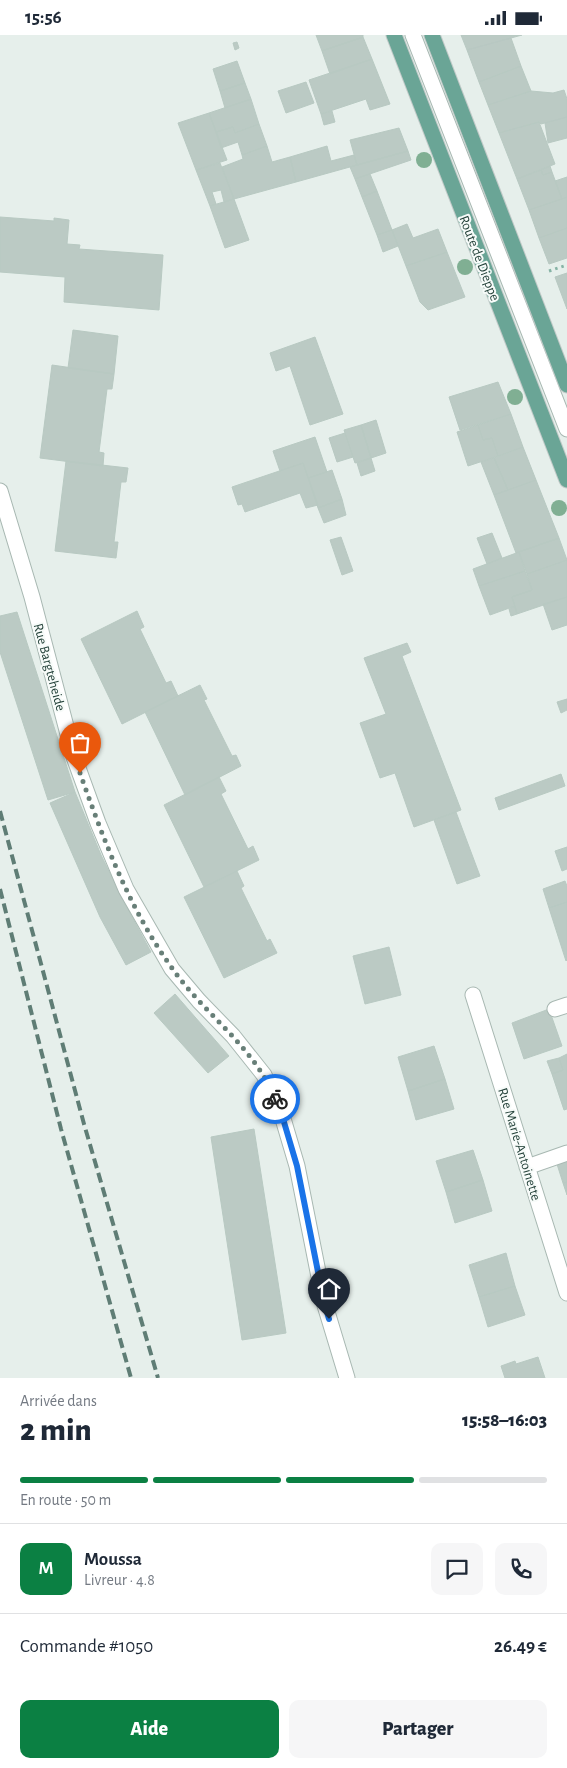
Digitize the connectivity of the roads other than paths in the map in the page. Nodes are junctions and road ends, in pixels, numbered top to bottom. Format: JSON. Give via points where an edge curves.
{"nodes":[{"id":1,"x":394,"y":35,"type":"edge"},
{"id":2,"x":413,"y":35,"type":"edge"},
{"id":3,"x":432,"y":35,"type":"edge"},
{"id":4,"x":563,"y":361,"type":"edge"},
{"id":5,"x":567,"y":385,"type":"edge"},
{"id":6,"x":567,"y":429,"type":"edge"},
{"id":7,"x":567,"y":480,"type":"edge"},
{"id":8,"x":0,"y":491,"type":"edge"},
{"id":9,"x":473,"y":995,"type":"dead end"},
{"id":10,"x":567,"y":1153,"type":"edge"},
{"id":11,"x":528,"y":1167,"type":"junction"},
{"id":12,"x":567,"y":1293,"type":"edge"},
{"id":13,"x":347,"y":1378,"type":"edge"}],
"edges":[{"from":1,"to":7,"type":"main road","name":"Route de Dieppe"},
{"from":2,"to":6,"type":"street"},
{"from":3,"to":4,"type":"main road"},
{"from":4,"to":5,"type":"main road"},
{"from":8,"to":13,"type":"street","name":"Rue Bargteheide","via":[[74,757],[126,889],[172,969],[264,1075],[281,1112],[297,1166],[324,1302]]},
{"from":9,"to":11,"type":"street","name":"Rue Marie-Antoinette"},
{"from":10,"to":11,"type":"street"},
{"from":11,"to":12,"type":"street","name":"Rue Marie-Antoinette"}]}
